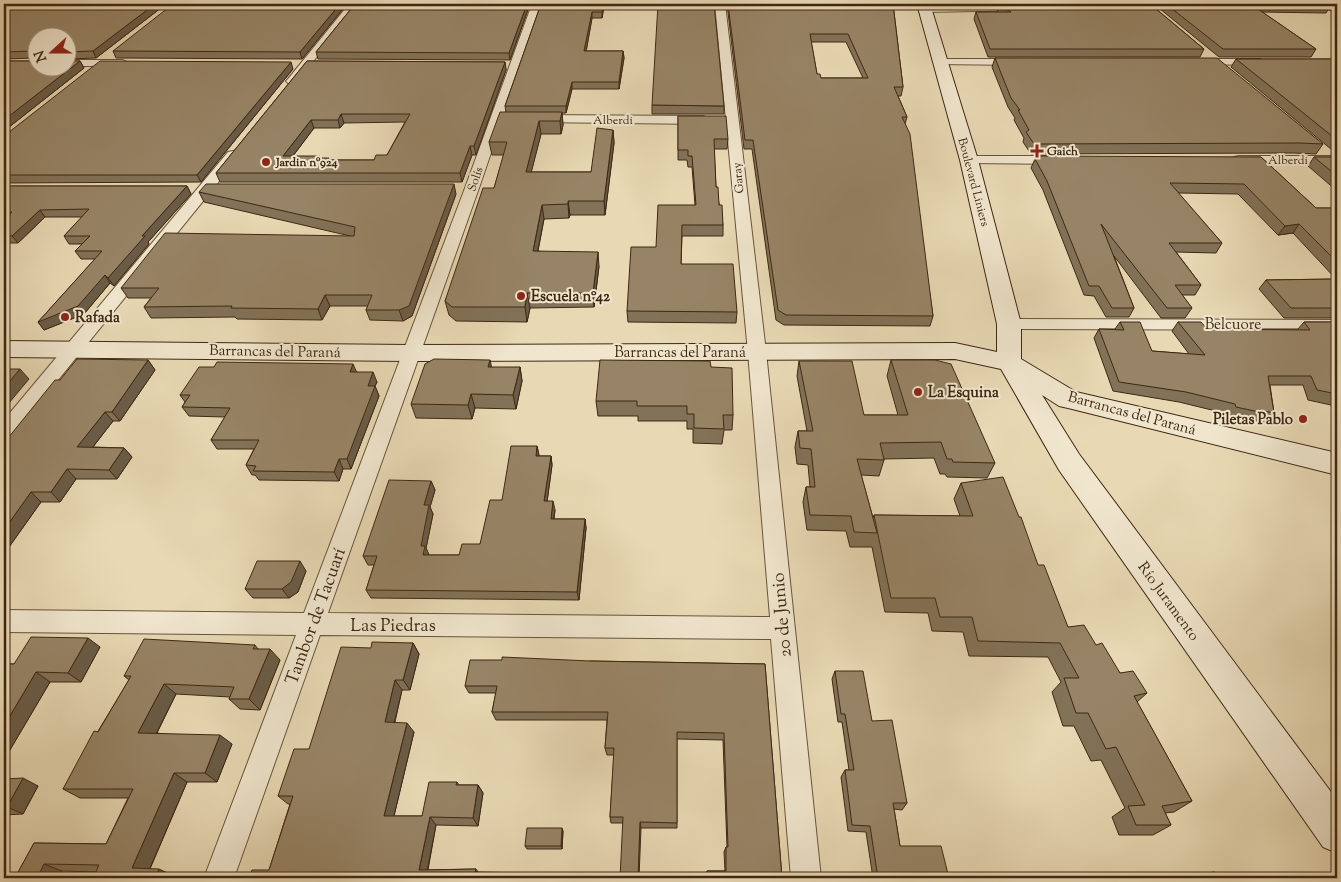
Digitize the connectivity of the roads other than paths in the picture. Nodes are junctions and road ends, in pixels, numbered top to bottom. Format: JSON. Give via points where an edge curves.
{"nodes":[{"id":1,"x":354,"y":4,"type":"edge"},
{"id":2,"x":537,"y":4,"type":"edge"},
{"id":3,"x":720,"y":4,"type":"edge"},
{"id":4,"x":1325,"y":4,"type":"edge"},
{"id":5,"x":923,"y":6,"type":"edge"},
{"id":6,"x":1033,"y":8,"type":"edge"},
{"id":7,"x":1337,"y":11,"type":"edge"},
{"id":8,"x":1201,"y":50,"type":"edge"},
{"id":9,"x":115,"y":52,"type":"edge"},
{"id":10,"x":940,"y":62,"type":"junction"},
{"id":11,"x":1028,"y":62,"type":"edge"},
{"id":12,"x":1186,"y":62,"type":"edge"},
{"id":13,"x":1215,"y":62,"type":"junction"},
{"id":14,"x":1272,"y":62,"type":"edge"},
{"id":15,"x":78,"y":63,"type":"edge"},
{"id":16,"x":100,"y":63,"type":"junction"},
{"id":17,"x":139,"y":63,"type":"edge"},
{"id":18,"x":287,"y":63,"type":"edge"},
{"id":19,"x":312,"y":63,"type":"junction"},
{"id":20,"x":1230,"y":74,"type":"edge"},
{"id":21,"x":85,"y":75,"type":"edge"},
{"id":22,"x":283,"y":92,"type":"edge"},
{"id":23,"x":525,"y":119,"type":"edge"},
{"id":24,"x":721,"y":120,"type":"junction"},
{"id":25,"x":241,"y":144,"type":"edge"},
{"id":26,"x":1319,"y":148,"type":"edge"},
{"id":27,"x":969,"y":160,"type":"junction"},
{"id":28,"x":1078,"y":160,"type":"edge"},
{"id":29,"x":1225,"y":160,"type":"edge"},
{"id":30,"x":1336,"y":161,"type":"edge"},
{"id":31,"x":186,"y":189,"type":"edge"},
{"id":32,"x":205,"y":189,"type":"junction"},
{"id":33,"x":225,"y":189,"type":"edge"},
{"id":34,"x":1009,"y":324,"type":"junction"},
{"id":35,"x":1337,"y":325,"type":"edge"},
{"id":36,"x":4,"y":349,"type":"edge"},
{"id":37,"x":73,"y":350,"type":"junction"},
{"id":38,"x":757,"y":352,"type":"junction"},
{"id":39,"x":410,"y":353,"type":"junction"},
{"id":40,"x":1009,"y":363,"type":"junction"},
{"id":41,"x":4,"y":433,"type":"edge"},
{"id":42,"x":1337,"y":464,"type":"edge"},
{"id":43,"x":4,"y":621,"type":"edge"},
{"id":44,"x":312,"y":624,"type":"junction"},
{"id":45,"x":783,"y":628,"type":"junction"},
{"id":46,"x":1337,"y":833,"type":"edge"},
{"id":47,"x":219,"y":878,"type":"edge"},
{"id":48,"x":806,"y":878,"type":"edge"}],
"edges":[{"from":1,"to":19,"type":"street"},
{"from":2,"to":39,"type":"street","name":"Solís","via":[[510,65],[500,119],[467,188]]},
{"from":3,"to":24,"type":"street","name":"Garay"},
{"from":4,"to":7,"type":"street"},
{"from":5,"to":6,"type":"street"},
{"from":5,"to":10,"type":"main road","name":"Boulevard Liniers"},
{"from":8,"to":13,"type":"street"},
{"from":9,"to":16,"type":"street"},
{"from":10,"to":11,"type":"street"},
{"from":10,"to":27,"type":"main road","name":"Boulevard Liniers"},
{"from":12,"to":13,"type":"street"},
{"from":13,"to":14,"type":"street"},
{"from":13,"to":20,"type":"street"},
{"from":15,"to":16,"type":"street"},
{"from":16,"to":17,"type":"street"},
{"from":16,"to":21,"type":"street"},
{"from":18,"to":19,"type":"street"},
{"from":19,"to":22,"type":"street"},
{"from":23,"to":24,"type":"street","name":"Alberdi"},
{"from":24,"to":38,"type":"street","name":"Garay"},
{"from":25,"to":32,"type":"street"},
{"from":26,"to":30,"type":"street"},
{"from":27,"to":28,"type":"street"},
{"from":27,"to":34,"type":"main road","name":"Boulevard Liniers"},
{"from":29,"to":30,"type":"street","name":"Alberdi"},
{"from":31,"to":32,"type":"street"},
{"from":32,"to":33,"type":"street"},
{"from":32,"to":37,"type":"street"},
{"from":34,"to":35,"type":"street","name":"Belcuore"},
{"from":34,"to":40,"type":"main road","name":"Boulevard Liniers"},
{"from":36,"to":37,"type":"main road","name":"Barrancas del Paraná"},
{"from":37,"to":39,"type":"main road","name":"Barrancas del Paraná"},
{"from":37,"to":41,"type":"street"},
{"from":38,"to":39,"type":"main road","name":"Barrancas del Paraná"},
{"from":38,"to":40,"type":"main road","name":"Barrancas del Paraná","via":[[955,351]]},
{"from":38,"to":45,"type":"street","name":"20 de Junio"},
{"from":39,"to":44,"type":"street","name":"Tambor de Tacuarí"},
{"from":40,"to":42,"type":"main road","name":"Barrancas del Paraná","via":[[1068,398]]},
{"from":40,"to":46,"type":"main road","name":"Río Juramento","via":[[1069,462]]},
{"from":43,"to":44,"type":"street","name":"Las Piedras"},
{"from":44,"to":45,"type":"street","name":"Las Piedras"},
{"from":44,"to":47,"type":"street","name":"Tambor de Tacuarí"},
{"from":45,"to":48,"type":"street","name":"20 de Junio"}]}
